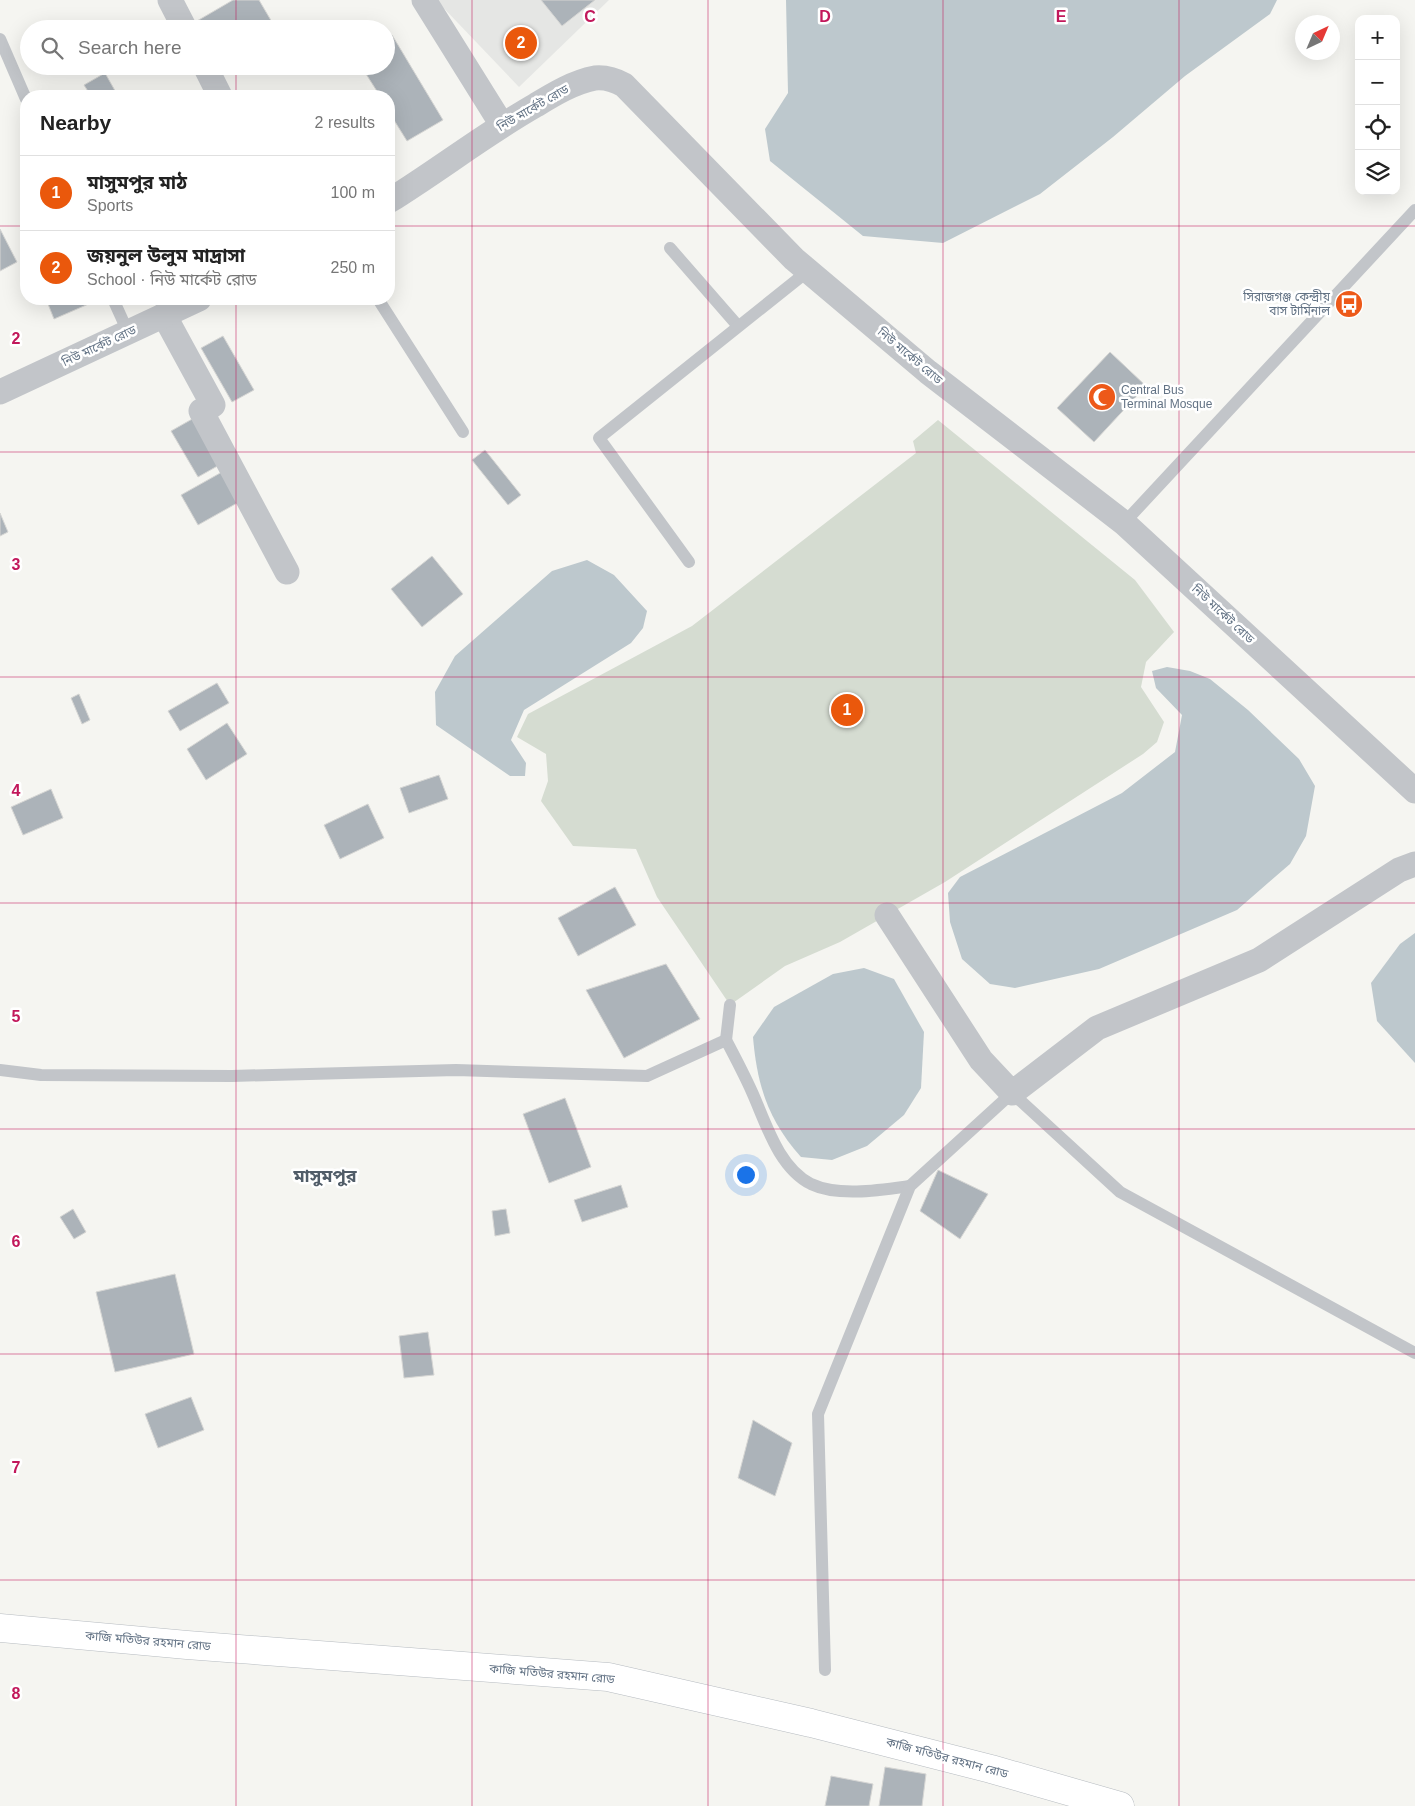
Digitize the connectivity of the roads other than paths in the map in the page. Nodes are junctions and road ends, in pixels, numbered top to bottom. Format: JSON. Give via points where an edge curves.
{"nodes":[{"id":1,"x":170,"y":0,"type":"edge"},
{"id":2,"x":424,"y":0,"type":"edge"},
{"id":3,"x":180,"y":20,"type":"edge"},
{"id":4,"x":0,"y":39,"type":"edge"},
{"id":5,"x":210,"y":75,"type":"edge"},
{"id":6,"x":22,"y":90,"type":"edge"},
{"id":7,"x":217,"y":90,"type":"edge"},
{"id":8,"x":502,"y":125,"type":"junction"},
{"id":9,"x":395,"y":197,"type":"edge"},
{"id":10,"x":1415,"y":210,"type":"edge"},
{"id":11,"x":670,"y":248,"type":"dead end"},
{"id":12,"x":808,"y":270,"type":"junction"},
{"id":13,"x":116,"y":305,"type":"edge"},
{"id":14,"x":186,"y":305,"type":"edge"},
{"id":15,"x":382,"y":305,"type":"edge"},
{"id":16,"x":164,"y":315,"type":"junction"},
{"id":17,"x":738,"y":326,"type":"junction"},
{"id":18,"x":128,"y":332,"type":"junction"},
{"id":19,"x":0,"y":392,"type":"edge"},
{"id":20,"x":463,"y":432,"type":"dead end"},
{"id":21,"x":1124,"y":523,"type":"junction"},
{"id":22,"x":689,"y":562,"type":"dead end"},
{"id":23,"x":287,"y":572,"type":"dead end"},
{"id":24,"x":1415,"y":791,"type":"edge"},
{"id":25,"x":1415,"y":864,"type":"edge"},
{"id":26,"x":887,"y":915,"type":"dead end"},
{"id":27,"x":730,"y":1005,"type":"dead end"},
{"id":28,"x":726,"y":1040,"type":"junction"},
{"id":29,"x":0,"y":1070,"type":"edge"},
{"id":30,"x":1012,"y":1093,"type":"junction"},
{"id":31,"x":910,"y":1186,"type":"junction"},
{"id":32,"x":1415,"y":1353,"type":"edge"},
{"id":33,"x":0,"y":1628,"type":"edge"},
{"id":34,"x":826,"y":1670,"type":"dead end"},
{"id":35,"x":1120,"y":1806,"type":"edge"}],
"edges":[{"from":1,"to":3,"type":"street"},
{"from":2,"to":8,"type":"street"},
{"from":4,"to":6,"type":"lane"},
{"from":5,"to":7,"type":"street"},
{"from":8,"to":9,"type":"street","name":"নিউ মার্কেট রোড"},
{"from":8,"to":12,"type":"street","name":"নিউ মার্কেট রোড","via":[[574,84],[595,78],[612,78],[624,85]]},
{"from":10,"to":21,"type":"lane"},
{"from":11,"to":17,"type":"lane"},
{"from":12,"to":17,"type":"lane"},
{"from":12,"to":21,"type":"street","name":"নিউ মার্কেট রোড","via":[[928,372]]},
{"from":13,"to":18,"type":"lane"},
{"from":14,"to":16,"type":"street","name":"নিউ মার্কেট রোড"},
{"from":15,"to":20,"type":"lane"},
{"from":16,"to":18,"type":"street","name":"নিউ মার্কেট রোড"},
{"from":16,"to":23,"type":"street","via":[[213,406],[201,411]]},
{"from":17,"to":22,"type":"lane","via":[[599,438]]},
{"from":18,"to":19,"type":"street","name":"নিউ মার্কেট রোড"},
{"from":21,"to":24,"type":"street","name":"নিউ মার্কেট রোড"},
{"from":25,"to":30,"type":"street","via":[[1399,870],[1259,960],[1097,1028]]},
{"from":26,"to":30,"type":"street","via":[[981,1060]]},
{"from":27,"to":28,"type":"lane"},
{"from":28,"to":29,"type":"lane","via":[[647,1076],[456,1070],[232,1076],[41,1075]]},
{"from":28,"to":31,"type":"lane","via":[[772,1140],[794,1171],[812,1184],[830,1189],[868,1191]]},
{"from":30,"to":31,"type":"lane"},
{"from":30,"to":32,"type":"lane","via":[[1120,1192]]},
{"from":31,"to":34,"type":"lane","via":[[818,1414]]},
{"from":33,"to":35,"type":"main road","name":"কাজি মতিউর রহমান রোড","via":[[608,1677],[811,1722]]}]}
